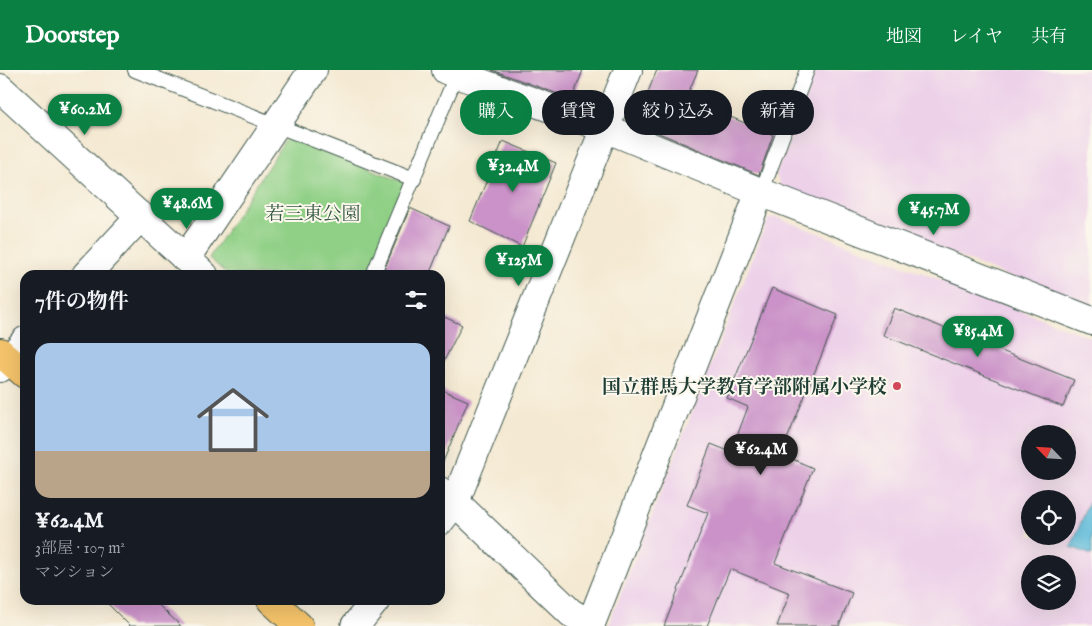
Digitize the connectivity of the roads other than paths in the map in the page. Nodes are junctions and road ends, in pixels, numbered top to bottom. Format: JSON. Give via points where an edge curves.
{"nodes":[{"id":1,"x":135,"y":70,"type":"edge"},
{"id":2,"x":313,"y":70,"type":"edge"},
{"id":3,"x":628,"y":70,"type":"edge"},
{"id":4,"x":807,"y":70,"type":"edge"},
{"id":5,"x":454,"y":71,"type":"edge"},
{"id":6,"x":0,"y":88,"type":"edge"},
{"id":7,"x":542,"y":104,"type":"edge"},
{"id":8,"x":614,"y":105,"type":"edge"},
{"id":9,"x":275,"y":125,"type":"junction"},
{"id":10,"x":614,"y":132,"type":"edge"},
{"id":11,"x":602,"y":135,"type":"edge"},
{"id":12,"x":414,"y":179,"type":"junction"},
{"id":13,"x":760,"y":192,"type":"junction"},
{"id":14,"x":141,"y":216,"type":"junction"},
{"id":15,"x":184,"y":257,"type":"junction"},
{"id":16,"x":91,"y":270,"type":"edge"},
{"id":17,"x":198,"y":270,"type":"edge"},
{"id":18,"x":375,"y":270,"type":"edge"},
{"id":19,"x":1092,"y":321,"type":"edge"},
{"id":20,"x":445,"y":505,"type":"edge"},
{"id":21,"x":276,"y":605,"type":"edge"},
{"id":22,"x":372,"y":605,"type":"edge"},
{"id":23,"x":590,"y":625,"type":"edge"},
{"id":24,"x":299,"y":626,"type":"edge"},
{"id":25,"x":355,"y":626,"type":"edge"}],
"edges":[{"from":1,"to":9,"type":"lane"},
{"from":2,"to":9,"type":"street"},
{"from":3,"to":8,"type":"street"},
{"from":4,"to":13,"type":"lane"},
{"from":5,"to":7,"type":"street"},
{"from":5,"to":12,"type":"lane"},
{"from":6,"to":14,"type":"street"},
{"from":9,"to":12,"type":"lane"},
{"from":9,"to":15,"type":"street","via":[[192,250]]},
{"from":10,"to":13,"type":"street"},
{"from":11,"to":20,"type":"street"},
{"from":12,"to":18,"type":"lane"},
{"from":13,"to":19,"type":"street"},
{"from":13,"to":23,"type":"street"},
{"from":14,"to":15,"type":"street"},
{"from":14,"to":16,"type":"street"},
{"from":15,"to":17,"type":"street"},
{"from":20,"to":23,"type":"street","via":[[571,613]]},
{"from":21,"to":24,"type":"main road"},
{"from":22,"to":25,"type":"street"}]}
